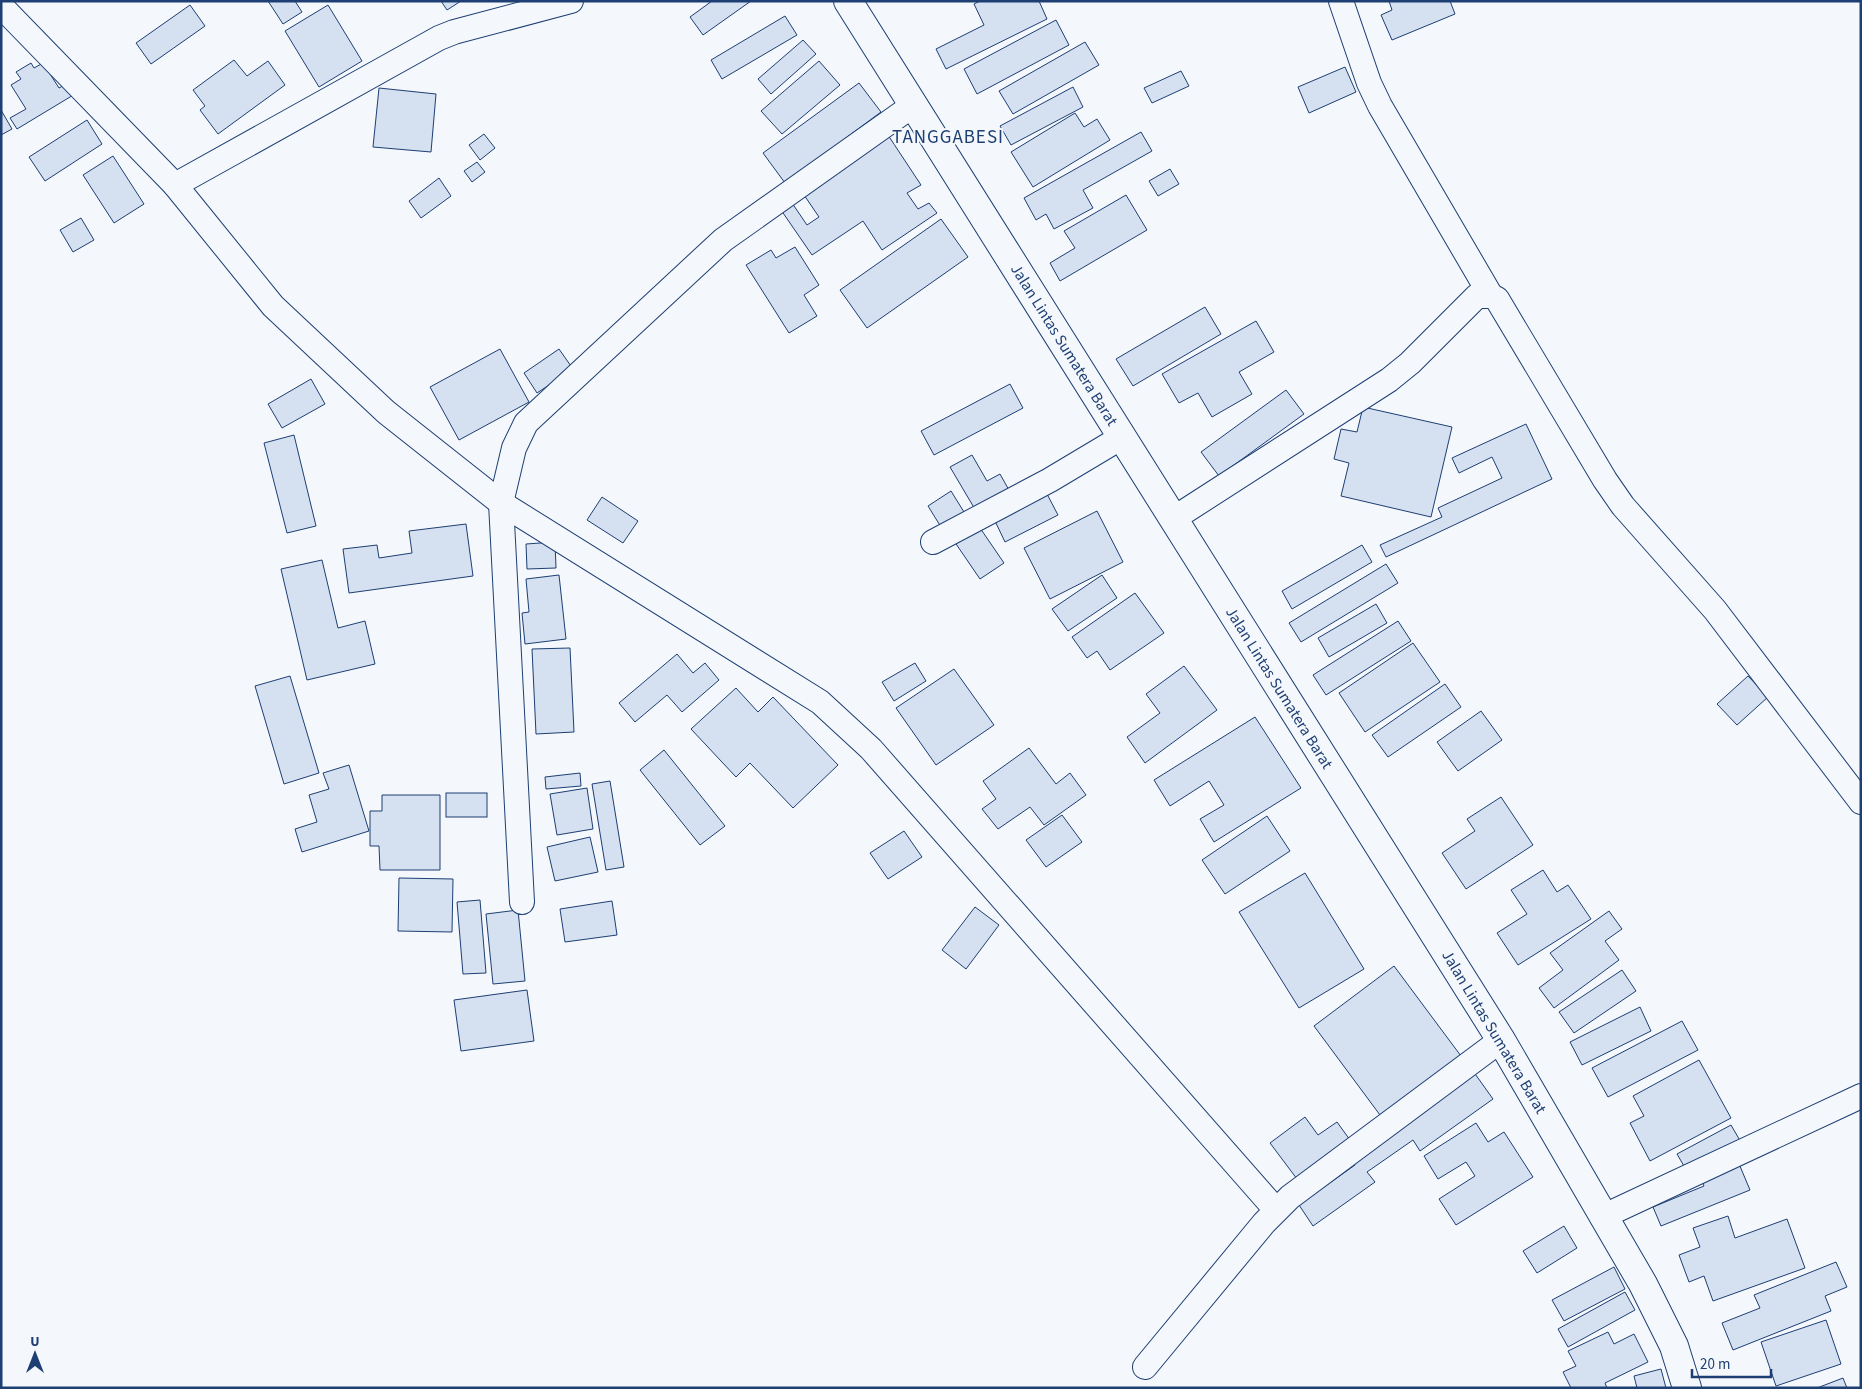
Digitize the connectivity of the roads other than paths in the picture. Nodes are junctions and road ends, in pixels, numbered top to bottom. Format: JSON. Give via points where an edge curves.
{"nodes":[{"id":1,"x":571,"y":1,"type":"edge"},
{"id":2,"x":848,"y":1,"type":"edge"},
{"id":3,"x":1341,"y":1,"type":"edge"},
{"id":4,"x":1,"y":6,"type":"edge"},
{"id":5,"x":912,"y":106,"type":"junction"},
{"id":6,"x":175,"y":186,"type":"junction"},
{"id":7,"x":1491,"y":296,"type":"junction"},
{"id":8,"x":1122,"y":437,"type":"junction"},
{"id":9,"x":501,"y":504,"type":"junction"},
{"id":10,"x":1173,"y":519,"type":"junction"},
{"id":11,"x":933,"y":542,"type":"dead end"},
{"id":12,"x":1861,"y":802,"type":"edge"},
{"id":13,"x":522,"y":902,"type":"dead end"},
{"id":14,"x":1501,"y":1040,"type":"junction"},
{"id":15,"x":1861,"y":1096,"type":"edge"},
{"id":16,"x":1276,"y":1210,"type":"junction"},
{"id":17,"x":1602,"y":1217,"type":"junction"},
{"id":18,"x":1145,"y":1367,"type":"dead end"},
{"id":19,"x":1687,"y":1388,"type":"edge"}],
"edges":[{"from":1,"to":6,"type":"street","via":[[439,38]]},
{"from":2,"to":5,"type":"highway","name":"Jalan Lintas Sumatera Barat"},
{"from":3,"to":7,"type":"street","via":[[1380,106]]},
{"from":4,"to":6,"type":"street"},
{"from":5,"to":8,"type":"highway","name":"Jalan Lintas Sumatera Barat"},
{"from":5,"to":9,"type":"street","via":[[723,240],[526,423],[514,448]]},
{"from":6,"to":9,"type":"street","via":[[273,306],[386,412]]},
{"from":7,"to":10,"type":"street","via":[[1477,296],[1389,380]]},
{"from":7,"to":12,"type":"street","via":[[1497,300],[1623,506],[1698,588]]},
{"from":8,"to":10,"type":"highway","name":"Jalan Lintas Sumatera Barat"},
{"from":8,"to":11,"type":"street","via":[[1050,480]]},
{"from":9,"to":13,"type":"street"},
{"from":9,"to":16,"type":"street","via":[[820,702],[845,723]]},
{"from":10,"to":14,"type":"highway","name":"Jalan Lintas Sumatera Barat"},
{"from":14,"to":16,"type":"street"},
{"from":14,"to":17,"type":"highway","name":"Jalan Lintas Sumatera Barat"},
{"from":15,"to":17,"type":"street"},
{"from":16,"to":18,"type":"street"},
{"from":17,"to":19,"type":"highway","name":"Jalan Lintas Sumatera Barat","via":[[1643,1284],[1670,1337]]}]}
